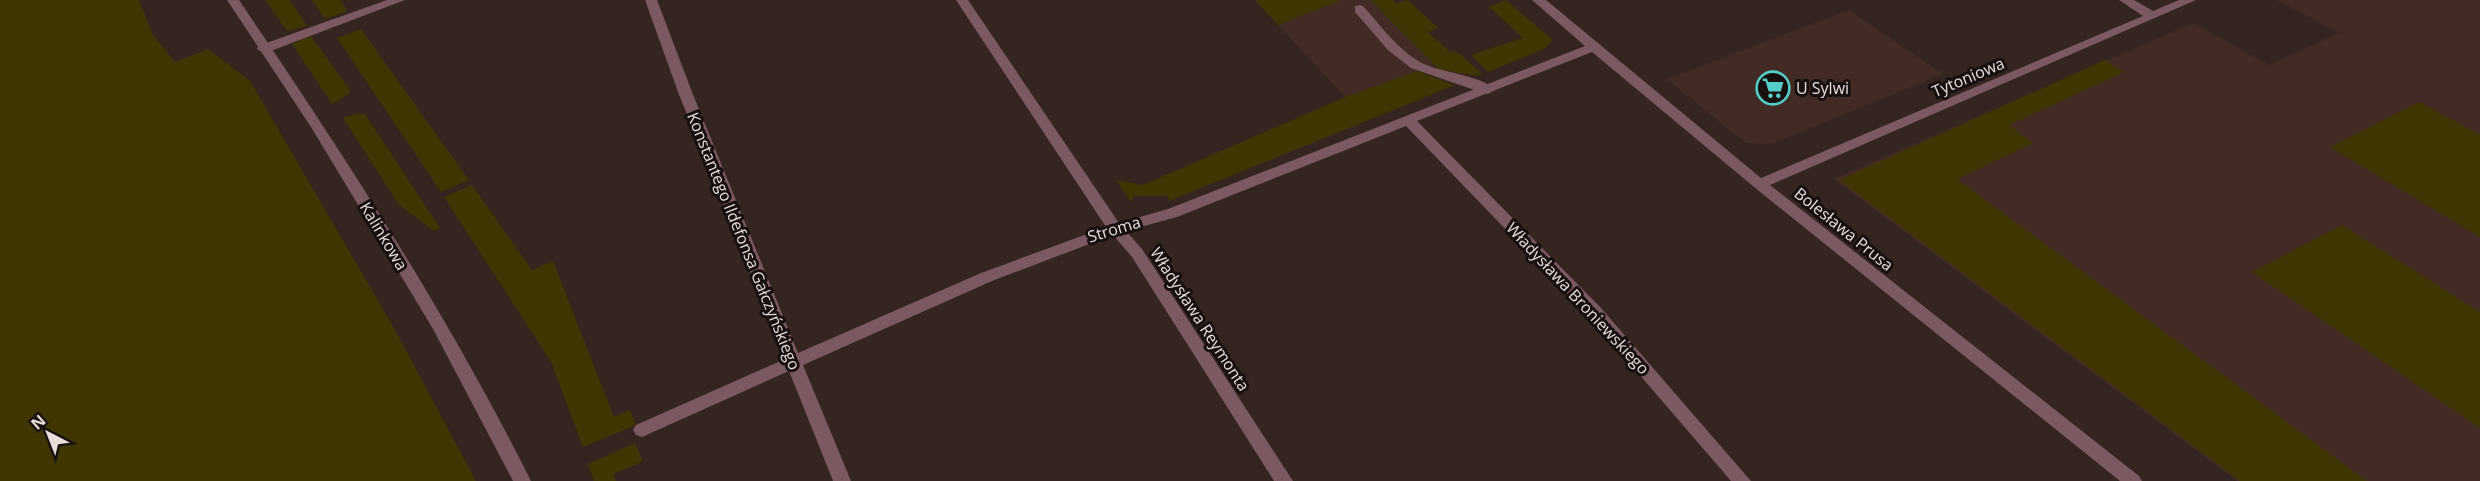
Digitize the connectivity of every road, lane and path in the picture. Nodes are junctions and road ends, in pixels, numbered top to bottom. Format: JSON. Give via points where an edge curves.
{"nodes":[{"id":1,"x":232,"y":0,"type":"edge"},
{"id":2,"x":399,"y":0,"type":"edge"},
{"id":3,"x":651,"y":0,"type":"edge"},
{"id":4,"x":962,"y":0,"type":"edge"},
{"id":5,"x":1538,"y":0,"type":"edge"},
{"id":6,"x":2125,"y":0,"type":"edge"},
{"id":7,"x":2190,"y":0,"type":"edge"},
{"id":8,"x":1359,"y":9,"type":"dead end"},
{"id":9,"x":2152,"y":16,"type":"junction"},
{"id":10,"x":1593,"y":47,"type":"junction"},
{"id":11,"x":263,"y":49,"type":"junction"},
{"id":12,"x":1488,"y":90,"type":"junction"},
{"id":13,"x":1409,"y":121,"type":"junction"},
{"id":14,"x":1759,"y":184,"type":"junction"},
{"id":15,"x":1114,"y":227,"type":"junction"},
{"id":16,"x":793,"y":363,"type":"junction"},
{"id":17,"x":642,"y":430,"type":"dead end"},
{"id":18,"x":522,"y":481,"type":"edge"},
{"id":19,"x":842,"y":481,"type":"edge"},
{"id":20,"x":1284,"y":481,"type":"edge"},
{"id":21,"x":1742,"y":481,"type":"edge"},
{"id":22,"x":2133,"y":481,"type":"edge"}],
"edges":[{"from":1,"to":11,"type":"street","name":"Kalinkowa"},
{"from":2,"to":11,"type":"street"},
{"from":3,"to":16,"type":"street","name":"Konstantego Ildefonsa Gałczyńskiego"},
{"from":4,"to":15,"type":"street","name":"Władysława Reymonta"},
{"from":5,"to":10,"type":"street","name":"Bolesława Prusa"},
{"from":6,"to":9,"type":"street"},
{"from":7,"to":9,"type":"street","name":"Tytoniowa"},
{"from":8,"to":12,"type":"street","via":[[1408,60]]},
{"from":9,"to":14,"type":"street","name":"Tytoniowa"},
{"from":10,"to":12,"type":"street","name":"Stroma"},
{"from":10,"to":14,"type":"street","name":"Bolesława Prusa"},
{"from":11,"to":18,"type":"street","name":"Kalinkowa","via":[[317,126],[439,326]]},
{"from":12,"to":13,"type":"street","name":"Stroma"},
{"from":13,"to":15,"type":"street","name":"Stroma","via":[[1172,213]]},
{"from":13,"to":21,"type":"street","name":"Władysława Broniewskiego","via":[[1595,312]]},
{"from":14,"to":22,"type":"street","name":"Bolesława Prusa"},
{"from":15,"to":16,"type":"street","name":"Stroma","via":[[932,300]]},
{"from":15,"to":20,"type":"street","name":"Władysława Reymonta","via":[[1137,253]]},
{"from":16,"to":17,"type":"street","name":"Stroma"},
{"from":16,"to":19,"type":"street","name":"Konstantego Ildefonsa Gałczyńskiego"}]}
